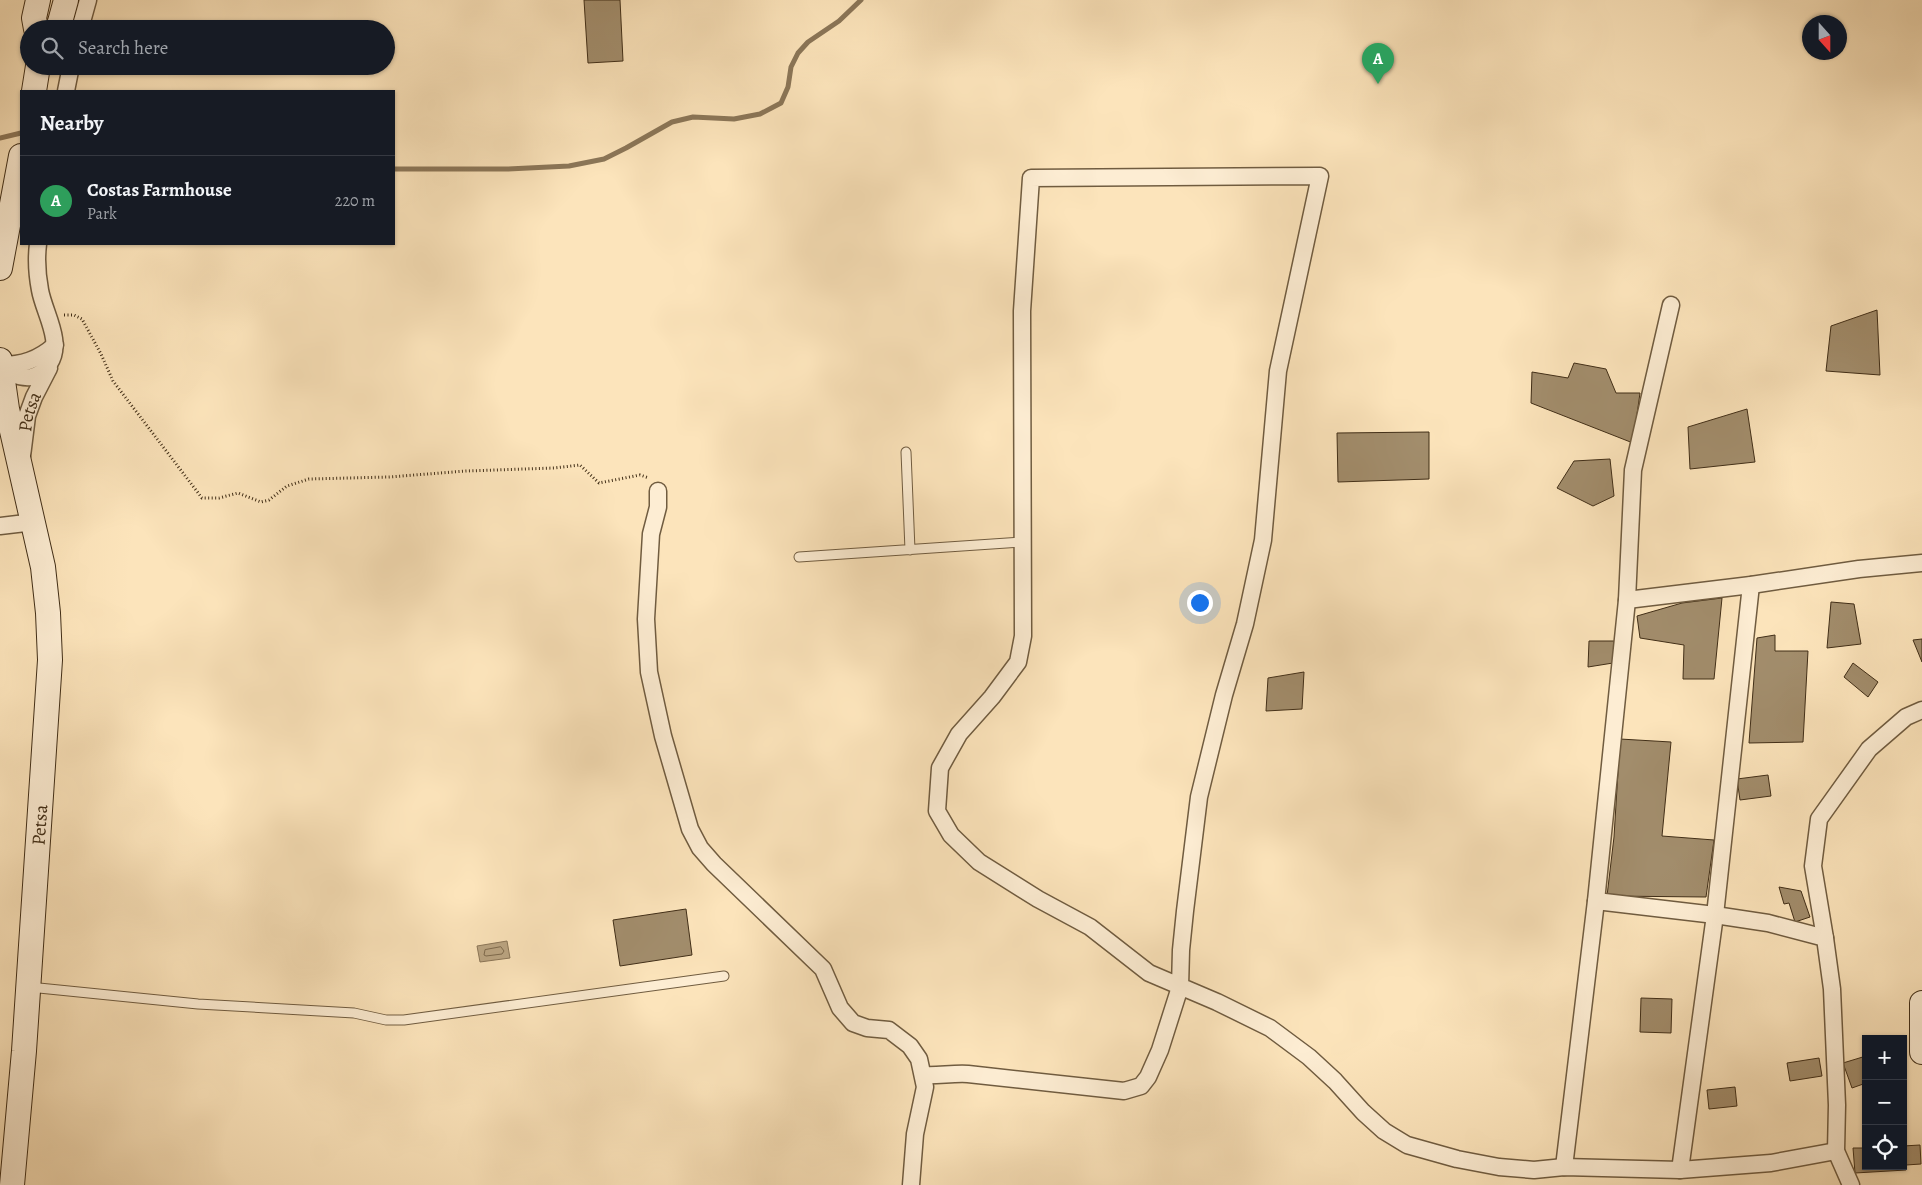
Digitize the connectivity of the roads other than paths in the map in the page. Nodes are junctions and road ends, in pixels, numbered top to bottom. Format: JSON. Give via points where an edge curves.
{"nodes":[{"id":1,"x":38,"y":0,"type":"edge"},
{"id":2,"x":66,"y":0,"type":"edge"},
{"id":3,"x":88,"y":0,"type":"edge"},
{"id":4,"x":34,"y":20,"type":"edge"},
{"id":5,"x":61,"y":20,"type":"edge"},
{"id":6,"x":82,"y":20,"type":"edge"},
{"id":7,"x":37,"y":75,"type":"edge"},
{"id":8,"x":69,"y":75,"type":"edge"},
{"id":9,"x":34,"y":90,"type":"edge"},
{"id":10,"x":66,"y":90,"type":"edge"},
{"id":11,"x":20,"y":161,"type":"edge"},
{"id":12,"x":38,"y":245,"type":"edge"},
{"id":13,"x":0,"y":268,"type":"edge"},
{"id":14,"x":1671,"y":305,"type":"dead end"},
{"id":15,"x":54,"y":352,"type":"junction"},
{"id":16,"x":0,"y":360,"type":"edge"},
{"id":17,"x":1,"y":365,"type":"edge"},
{"id":18,"x":906,"y":452,"type":"dead end"},
{"id":19,"x":20,"y":468,"type":"junction"},
{"id":20,"x":658,"y":490,"type":"road end"},
{"id":21,"x":34,"y":522,"type":"junction"},
{"id":22,"x":0,"y":526,"type":"edge"},
{"id":23,"x":1022,"y":542,"type":"junction"},
{"id":24,"x":910,"y":550,"type":"junction"},
{"id":25,"x":799,"y":557,"type":"dead end"},
{"id":26,"x":1922,"y":563,"type":"edge"},
{"id":27,"x":1751,"y":585,"type":"junction"},
{"id":28,"x":1626,"y":600,"type":"junction"},
{"id":29,"x":1922,"y":710,"type":"edge"},
{"id":30,"x":1596,"y":901,"type":"junction"},
{"id":31,"x":1715,"y":915,"type":"junction"},
{"id":32,"x":1825,"y":938,"type":"junction"},
{"id":33,"x":724,"y":976,"type":"dead end"},
{"id":34,"x":29,"y":987,"type":"junction"},
{"id":35,"x":1180,"y":987,"type":"junction"},
{"id":36,"x":1922,"y":1003,"type":"edge"},
{"id":37,"x":1922,"y":1052,"type":"edge"},
{"id":38,"x":923,"y":1075,"type":"junction"},
{"id":39,"x":1836,"y":1151,"type":"junction"},
{"id":40,"x":1564,"y":1167,"type":"junction"},
{"id":41,"x":1680,"y":1170,"type":"junction"},
{"id":42,"x":12,"y":1185,"type":"edge"},
{"id":43,"x":911,"y":1185,"type":"edge"},
{"id":44,"x":1851,"y":1185,"type":"edge"}],
"edges":[{"from":1,"to":4,"type":"main road"},
{"from":2,"to":5,"type":"main road"},
{"from":3,"to":6,"type":"street"},
{"from":7,"to":9,"type":"main road"},
{"from":8,"to":10,"type":"street"},
{"from":11,"to":13,"type":"main road"},
{"from":12,"to":15,"type":"street","via":[[36,268]]},
{"from":14,"to":28,"type":"street","via":[[1633,470]]},
{"from":15,"to":17,"type":"street","name":"Petsa","via":[[12,365]]},
{"from":15,"to":19,"type":"street","name":"Petsa","via":[[27,416]]},
{"from":16,"to":17,"type":"main road","name":"Petsa"},
{"from":17,"to":19,"type":"main road","name":"Petsa"},
{"from":18,"to":24,"type":"lane"},
{"from":19,"to":21,"type":"main road","name":"Petsa"},
{"from":20,"to":38,"type":"street","via":[[658,506],[651,534],[646,619],[649,672],[663,736],[690,829],[714,864],[823,969],[840,1008],[853,1023],[889,1030],[902,1038],[919,1059]]},
{"from":21,"to":22,"type":"street"},
{"from":21,"to":34,"type":"main road","name":"Petsa","via":[[43,567],[50,660]]},
{"from":23,"to":24,"type":"lane"},
{"from":23,"to":35,"type":"street","via":[[1023,636],[1018,662],[959,734],[940,768],[937,811],[951,835],[979,862],[1038,900],[1090,927],[1149,972]]},
{"from":23,"to":35,"type":"street","via":[[1022,311],[1031,178],[1320,176],[1278,372],[1263,540],[1246,624],[1224,695],[1199,798],[1185,911]]},
{"from":24,"to":25,"type":"lane"},
{"from":26,"to":27,"type":"street"},
{"from":27,"to":28,"type":"street"},
{"from":27,"to":31,"type":"street"},
{"from":28,"to":30,"type":"street"},
{"from":29,"to":32,"type":"street","via":[[1906,717],[1869,749],[1819,819],[1812,866]]},
{"from":30,"to":31,"type":"street"},
{"from":30,"to":40,"type":"street"},
{"from":31,"to":32,"type":"street","via":[[1768,923]]},
{"from":31,"to":41,"type":"street"},
{"from":32,"to":39,"type":"street","via":[[1832,989],[1838,1105]]},
{"from":33,"to":34,"type":"lane","via":[[404,1020],[354,1013],[198,1004]]},
{"from":34,"to":42,"type":"main road","name":"Petsa"},
{"from":35,"to":38,"type":"street","via":[[1148,1077],[1134,1089],[1110,1091],[968,1074]]},
{"from":35,"to":40,"type":"street","via":[[1270,1028],[1336,1081],[1384,1131],[1407,1145],[1499,1167],[1534,1170]]},
{"from":36,"to":37,"type":"main road"},
{"from":38,"to":43,"type":"street","via":[[925,1087],[915,1134]]},
{"from":39,"to":41,"type":"street","via":[[1771,1163]]},
{"from":39,"to":44,"type":"street"},
{"from":40,"to":41,"type":"street"}]}
